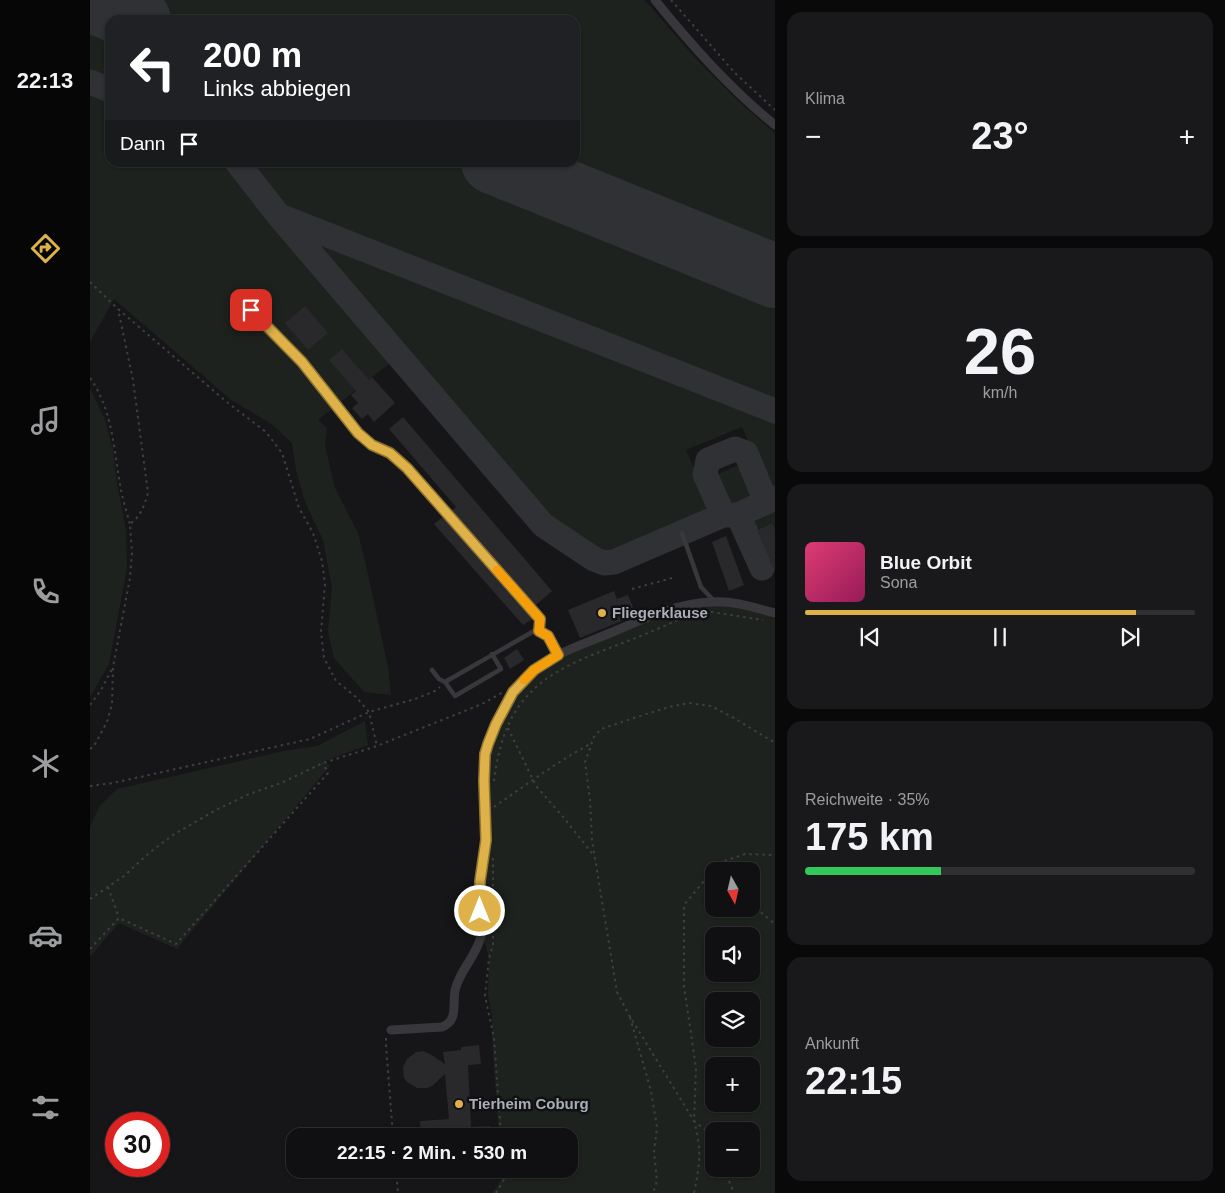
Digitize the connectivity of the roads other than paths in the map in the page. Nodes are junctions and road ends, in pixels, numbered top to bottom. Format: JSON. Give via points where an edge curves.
{"nodes":[{"id":1,"x":655,"y":0,"type":"edge"},
{"id":2,"x":775,"y":125,"type":"edge"},
{"id":3,"x":251,"y":310,"type":"dead end"},
{"id":4,"x":682,"y":533,"type":"dead end"},
{"id":5,"x":714,"y":601,"type":"junction"},
{"id":6,"x":775,"y":613,"type":"edge"},
{"id":7,"x":539,"y":631,"type":"junction"},
{"id":8,"x":492,"y":654,"type":"junction"},
{"id":9,"x":558,"y":655,"type":"junction"},
{"id":10,"x":432,"y":670,"type":"dead end"},
{"id":11,"x":445,"y":682,"type":"junction"},
{"id":12,"x":391,"y":1030,"type":"road end"}],
"edges":[{"from":1,"to":2,"type":"street","via":[[724,79]]},
{"from":3,"to":7,"type":"lane","via":[[302,362],[358,433],[407,468],[540,619]]},
{"from":4,"to":5,"type":"lane","via":[[701,588]]},
{"from":5,"to":6,"type":"street"},
{"from":5,"to":9,"type":"street","via":[[691,604],[646,618]]},
{"from":7,"to":8,"type":"lane"},
{"from":7,"to":9,"type":"lane","via":[[548,636]]},
{"from":8,"to":11,"type":"lane"},
{"from":8,"to":11,"type":"lane","via":[[501,668],[455,696]]},
{"from":9,"to":12,"type":"street","via":[[534,670],[513,692],[485,754],[486,840],[480,881],[480,937],[455,988],[452,1018],[442,1026]]},
{"from":10,"to":11,"type":"lane"}]}
